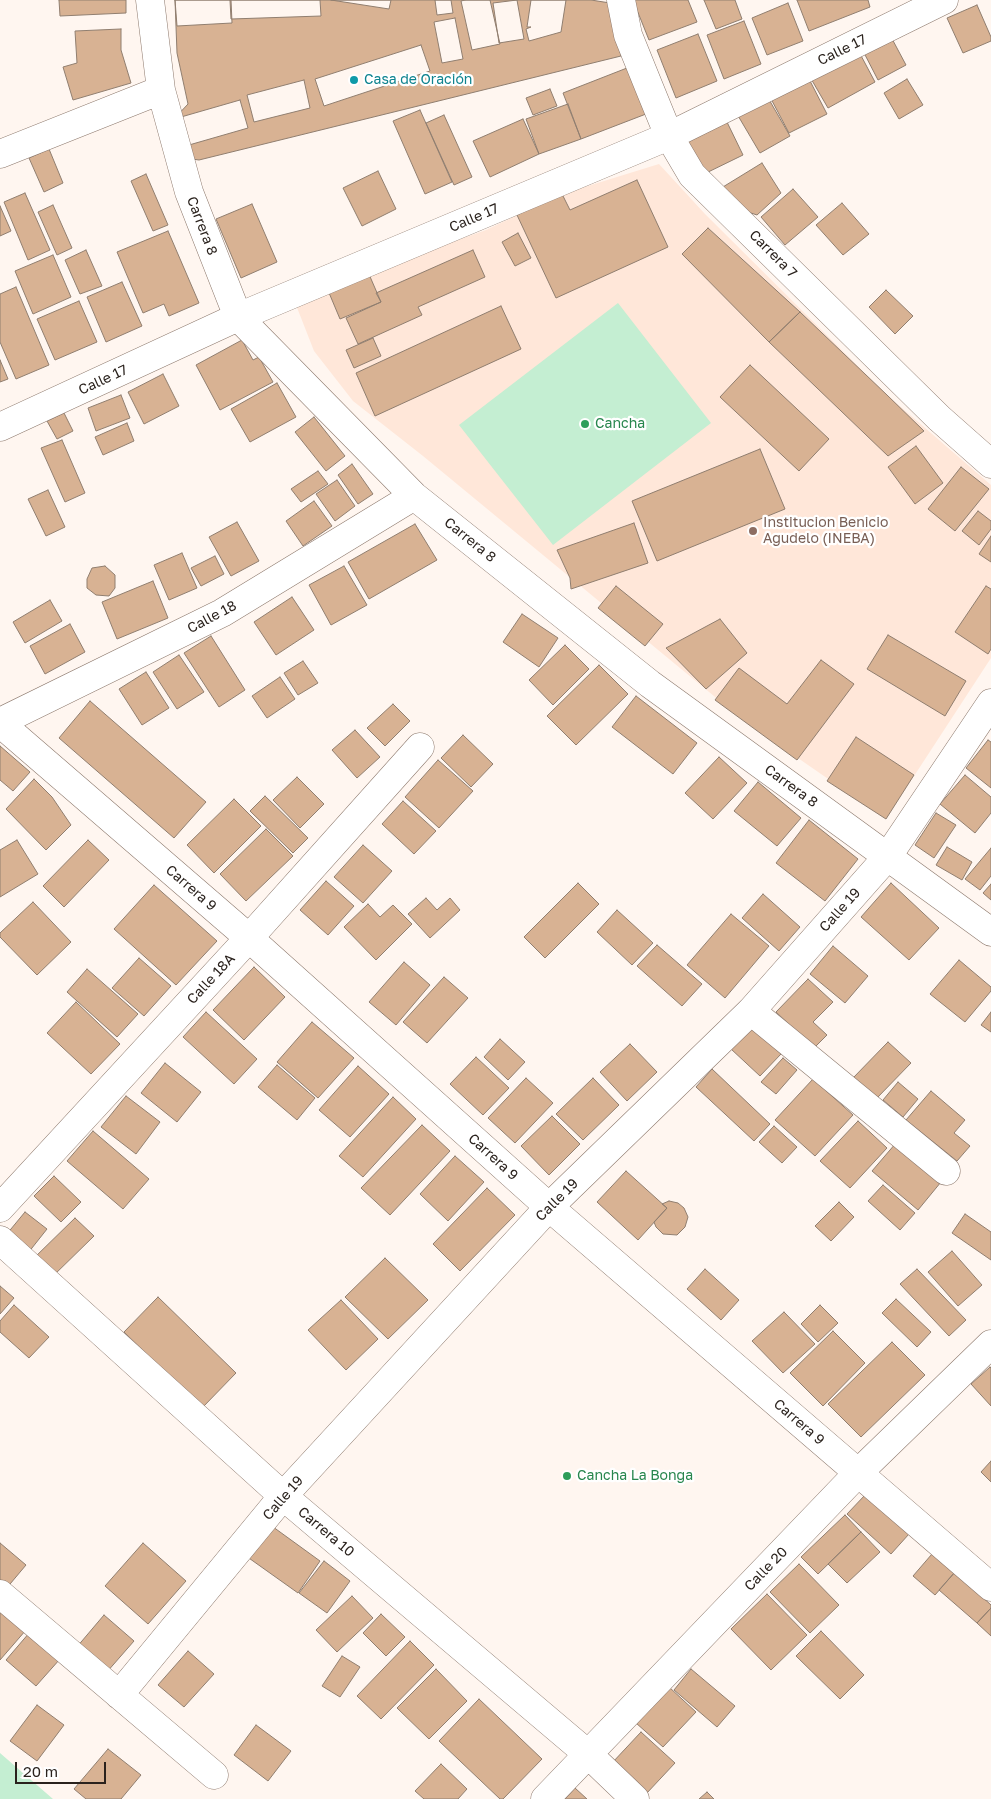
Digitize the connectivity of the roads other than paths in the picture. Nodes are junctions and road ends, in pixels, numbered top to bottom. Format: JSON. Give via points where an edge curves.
{"nodes":[{"id":1,"x":150,"y":0,"type":"edge"},
{"id":2,"x":621,"y":0,"type":"edge"},
{"id":3,"x":944,"y":0,"type":"edge"},
{"id":4,"x":161,"y":90,"type":"junction"},
{"id":5,"x":669,"y":136,"type":"junction"},
{"id":6,"x":0,"y":154,"type":"edge"},
{"id":7,"x":238,"y":317,"type":"junction"},
{"id":8,"x":0,"y":427,"type":"edge"},
{"id":9,"x":991,"y":464,"type":"edge"},
{"id":10,"x":414,"y":496,"type":"junction"},
{"id":11,"x":991,"y":703,"type":"edge"},
{"id":12,"x":0,"y":722,"type":"edge"},
{"id":13,"x":420,"y":747,"type":"dead end"},
{"id":14,"x":888,"y":856,"type":"junction"},
{"id":15,"x":991,"y":932,"type":"edge"},
{"id":16,"x":249,"y":938,"type":"junction"},
{"id":17,"x":751,"y":1011,"type":"junction"},
{"id":18,"x":946,"y":1171,"type":"dead end"},
{"id":19,"x":549,"y":1207,"type":"junction"},
{"id":20,"x":0,"y":1208,"type":"edge"},
{"id":21,"x":0,"y":1240,"type":"edge"},
{"id":22,"x":991,"y":1344,"type":"edge"},
{"id":23,"x":858,"y":1473,"type":"junction"},
{"id":24,"x":283,"y":1496,"type":"junction"},
{"id":25,"x":991,"y":1586,"type":"edge"},
{"id":26,"x":0,"y":1594,"type":"edge"},
{"id":27,"x":119,"y":1695,"type":"junction"},
{"id":28,"x":589,"y":1755,"type":"junction"},
{"id":29,"x":214,"y":1775,"type":"dead end"},
{"id":30,"x":545,"y":1799,"type":"edge"},
{"id":31,"x":635,"y":1799,"type":"edge"}],
"edges":[{"from":1,"to":4,"type":"street","name":"Carrera 8"},
{"from":2,"to":5,"type":"street","name":"Carrera 7","via":[[628,34]]},
{"from":3,"to":5,"type":"street","name":"Calle 17"},
{"from":4,"to":6,"type":"street"},
{"from":4,"to":7,"type":"street","name":"Carrera 8","via":[[189,192]]},
{"from":5,"to":7,"type":"street","name":"Calle 17"},
{"from":5,"to":9,"type":"street","name":"Carrera 7","via":[[692,175],[939,418]]},
{"from":7,"to":8,"type":"street","name":"Calle 17"},
{"from":7,"to":10,"type":"street","name":"Carrera 8"},
{"from":10,"to":12,"type":"street","name":"Calle 18","via":[[222,613]]},
{"from":10,"to":14,"type":"street","name":"Carrera 8","via":[[650,684]]},
{"from":11,"to":14,"type":"street","name":"Calle 19"},
{"from":12,"to":16,"type":"street","name":"Carrera 9"},
{"from":13,"to":16,"type":"street","name":"Calle 18A"},
{"from":14,"to":15,"type":"street","name":"Carrera 8"},
{"from":14,"to":17,"type":"street","name":"Calle 19"},
{"from":16,"to":19,"type":"street","name":"Carrera 9"},
{"from":16,"to":20,"type":"street","name":"Calle 18A"},
{"from":17,"to":18,"type":"street"},
{"from":17,"to":19,"type":"street","name":"Calle 19"},
{"from":19,"to":23,"type":"street","name":"Carrera 9"},
{"from":19,"to":24,"type":"street","name":"Calle 19"},
{"from":21,"to":24,"type":"street","name":"Carrera 10"},
{"from":22,"to":23,"type":"street","name":"Calle 20"},
{"from":23,"to":25,"type":"street","name":"Carrera 9"},
{"from":23,"to":28,"type":"street","name":"Calle 20"},
{"from":24,"to":27,"type":"street","name":"Calle 19"},
{"from":24,"to":28,"type":"street","name":"Carrera 10"},
{"from":26,"to":27,"type":"street"},
{"from":27,"to":29,"type":"street"},
{"from":28,"to":30,"type":"street","name":"Calle 20"},
{"from":28,"to":31,"type":"street","name":"Carrera 10"}]}
